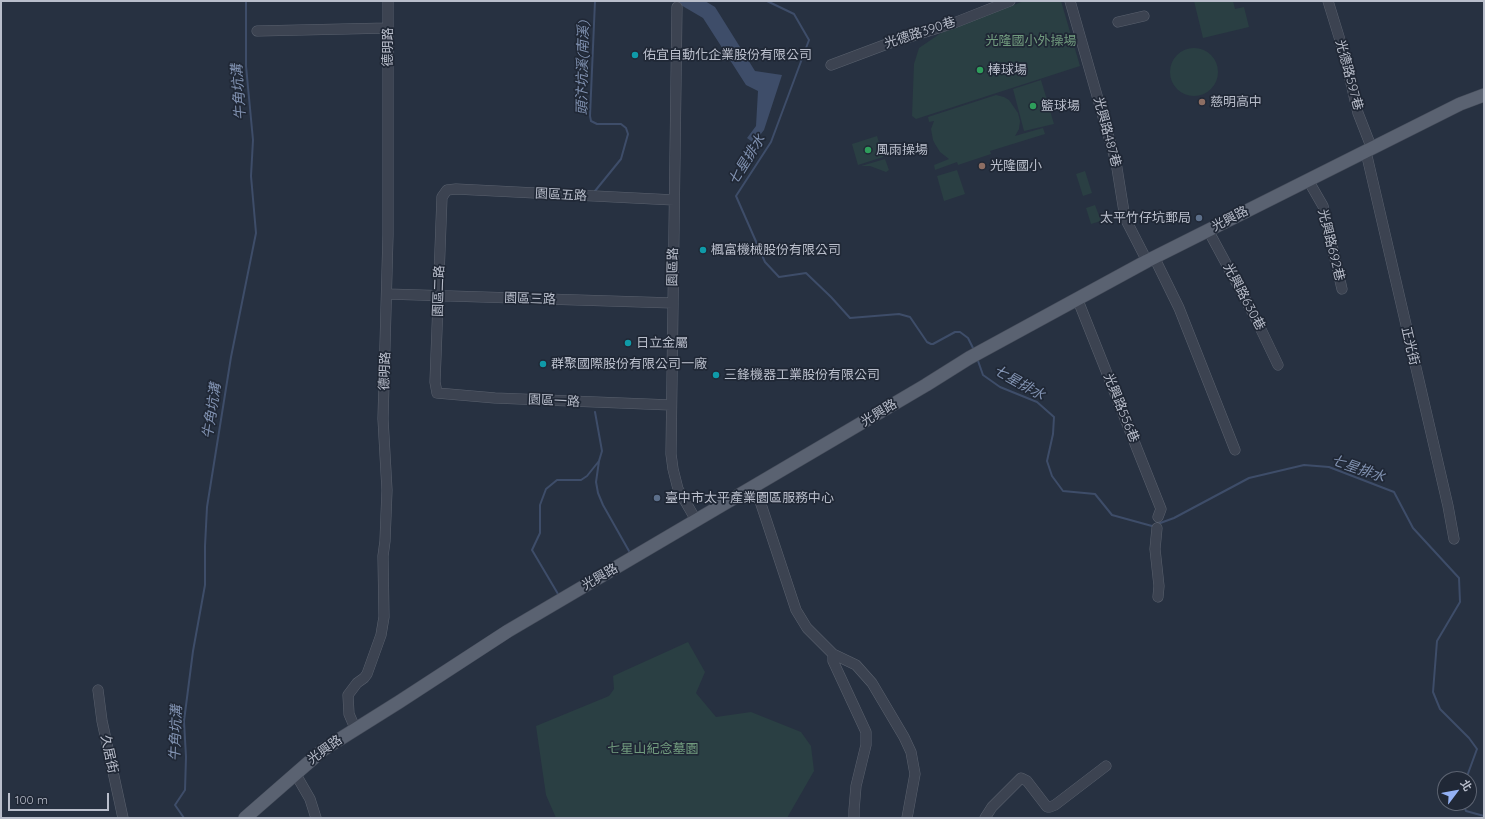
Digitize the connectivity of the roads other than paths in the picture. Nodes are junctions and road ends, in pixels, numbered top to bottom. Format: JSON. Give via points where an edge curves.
{"nodes":[{"id":1,"x":388,"y":1,"type":"edge"},
{"id":2,"x":1010,"y":1,"type":"edge"},
{"id":3,"x":1070,"y":1,"type":"edge"},
{"id":4,"x":1328,"y":1,"type":"edge"},
{"id":5,"x":677,"y":7,"type":"dead end"},
{"id":6,"x":1144,"y":16,"type":"dead end"},
{"id":7,"x":1118,"y":22,"type":"dead end"},
{"id":8,"x":388,"y":28,"type":"junction"},
{"id":9,"x":257,"y":32,"type":"dead end"},
{"id":10,"x":831,"y":65,"type":"dead end"},
{"id":11,"x":1484,"y":95,"type":"edge"},
{"id":12,"x":1369,"y":150,"type":"junction"},
{"id":13,"x":1308,"y":180,"type":"junction"},
{"id":14,"x":448,"y":190,"type":"joint"},
{"id":15,"x":674,"y":200,"type":"junction"},
{"id":16,"x":1208,"y":230,"type":"junction"},
{"id":17,"x":1150,"y":259,"type":"junction"},
{"id":18,"x":1342,"y":289,"type":"dead end"},
{"id":19,"x":387,"y":294,"type":"junction"},
{"id":20,"x":438,"y":296,"type":"junction"},
{"id":21,"x":1077,"y":298,"type":"junction"},
{"id":22,"x":673,"y":303,"type":"junction"},
{"id":23,"x":1278,"y":365,"type":"dead end"},
{"id":24,"x":437,"y":393,"type":"joint"},
{"id":25,"x":671,"y":405,"type":"junction"},
{"id":26,"x":1235,"y":450,"type":"dead end"},
{"id":27,"x":755,"y":486,"type":"junction"},
{"id":28,"x":1158,"y":517,"type":"dead end"},
{"id":29,"x":696,"y":520,"type":"junction"},
{"id":30,"x":1157,"y":528,"type":"dead end"},
{"id":31,"x":1454,"y":539,"type":"dead end"},
{"id":32,"x":1158,"y":597,"type":"dead end"},
{"id":33,"x":833,"y":654,"type":"junction"},
{"id":34,"x":98,"y":690,"type":"dead end"},
{"id":35,"x":356,"y":728,"type":"junction"},
{"id":36,"x":1106,"y":766,"type":"dead end"},
{"id":37,"x":295,"y":773,"type":"junction"},
{"id":38,"x":123,"y":818,"type":"edge"},
{"id":39,"x":245,"y":818,"type":"edge"},
{"id":40,"x":316,"y":818,"type":"edge"},
{"id":41,"x":854,"y":818,"type":"edge"},
{"id":42,"x":907,"y":818,"type":"edge"},
{"id":43,"x":985,"y":818,"type":"edge"}],
"edges":[{"from":1,"to":8,"type":"street","name":"德明路"},
{"from":2,"to":10,"type":"street","name":"光德路390巷"},
{"from":3,"to":17,"type":"street","name":"光興路487巷","via":[[1114,153],[1125,218],[1134,238]]},
{"from":4,"to":12,"type":"street","name":"光德路597巷"},
{"from":5,"to":15,"type":"street","name":"園區路"},
{"from":6,"to":7,"type":"street"},
{"from":8,"to":9,"type":"street"},
{"from":8,"to":19,"type":"street","name":"德明路"},
{"from":11,"to":12,"type":"main road","name":"光興路","via":[[1460,104]]},
{"from":12,"to":13,"type":"main road","name":"光興路"},
{"from":12,"to":31,"type":"street","name":"正光街"},
{"from":13,"to":16,"type":"main road","name":"光興路"},
{"from":13,"to":18,"type":"street","name":"光興路692巷","via":[[1323,206]]},
{"from":14,"to":15,"type":"street","name":"園區五路"},
{"from":14,"to":20,"type":"street","name":"園區二路","via":[[442,197]]},
{"from":15,"to":22,"type":"street","name":"園區路"},
{"from":16,"to":17,"type":"main road","name":"光興路"},
{"from":16,"to":23,"type":"street","name":"光興路630巷"},
{"from":17,"to":21,"type":"main road","name":"光興路"},
{"from":17,"to":26,"type":"street","name":"光興路487巷","via":[[1179,308]]},
{"from":19,"to":20,"type":"street","name":"園區三路"},
{"from":19,"to":35,"type":"street","name":"德明路","via":[[383,419],[387,490],[383,556],[384,616],[381,635],[367,674],[356,683],[348,695],[349,714]]},
{"from":20,"to":22,"type":"street","name":"園區三路"},
{"from":20,"to":24,"type":"street","name":"園區二路"},
{"from":21,"to":27,"type":"main road","name":"光興路","via":[[974,355]]},
{"from":21,"to":28,"type":"street","name":"光興路556巷","via":[[1161,509]]},
{"from":22,"to":25,"type":"street","name":"園區路"},
{"from":24,"to":25,"type":"street","name":"園區一路","via":[[495,398]]},
{"from":25,"to":29,"type":"street","name":"園區路","via":[[671,454],[675,480]]},
{"from":27,"to":29,"type":"main road","name":"光興路"},
{"from":27,"to":33,"type":"street","via":[[796,610],[807,628]]},
{"from":29,"to":35,"type":"main road","name":"光興路","via":[[508,631]]},
{"from":30,"to":32,"type":"street","via":[[1155,549]]},
{"from":33,"to":41,"type":"street","via":[[833,661],[866,732],[866,745],[856,786]]},
{"from":33,"to":42,"type":"street","via":[[856,665],[872,683],[911,752],[915,774]]},
{"from":34,"to":38,"type":"street","name":"久居街","via":[[102,721]]},
{"from":35,"to":37,"type":"main road","name":"光興路","via":[[324,749]]},
{"from":36,"to":43,"type":"street","via":[[1050,807],[1047,807],[1027,781],[1021,778]]},
{"from":37,"to":39,"type":"main road","name":"光興路"},
{"from":37,"to":40,"type":"street","via":[[310,799]]}]}
